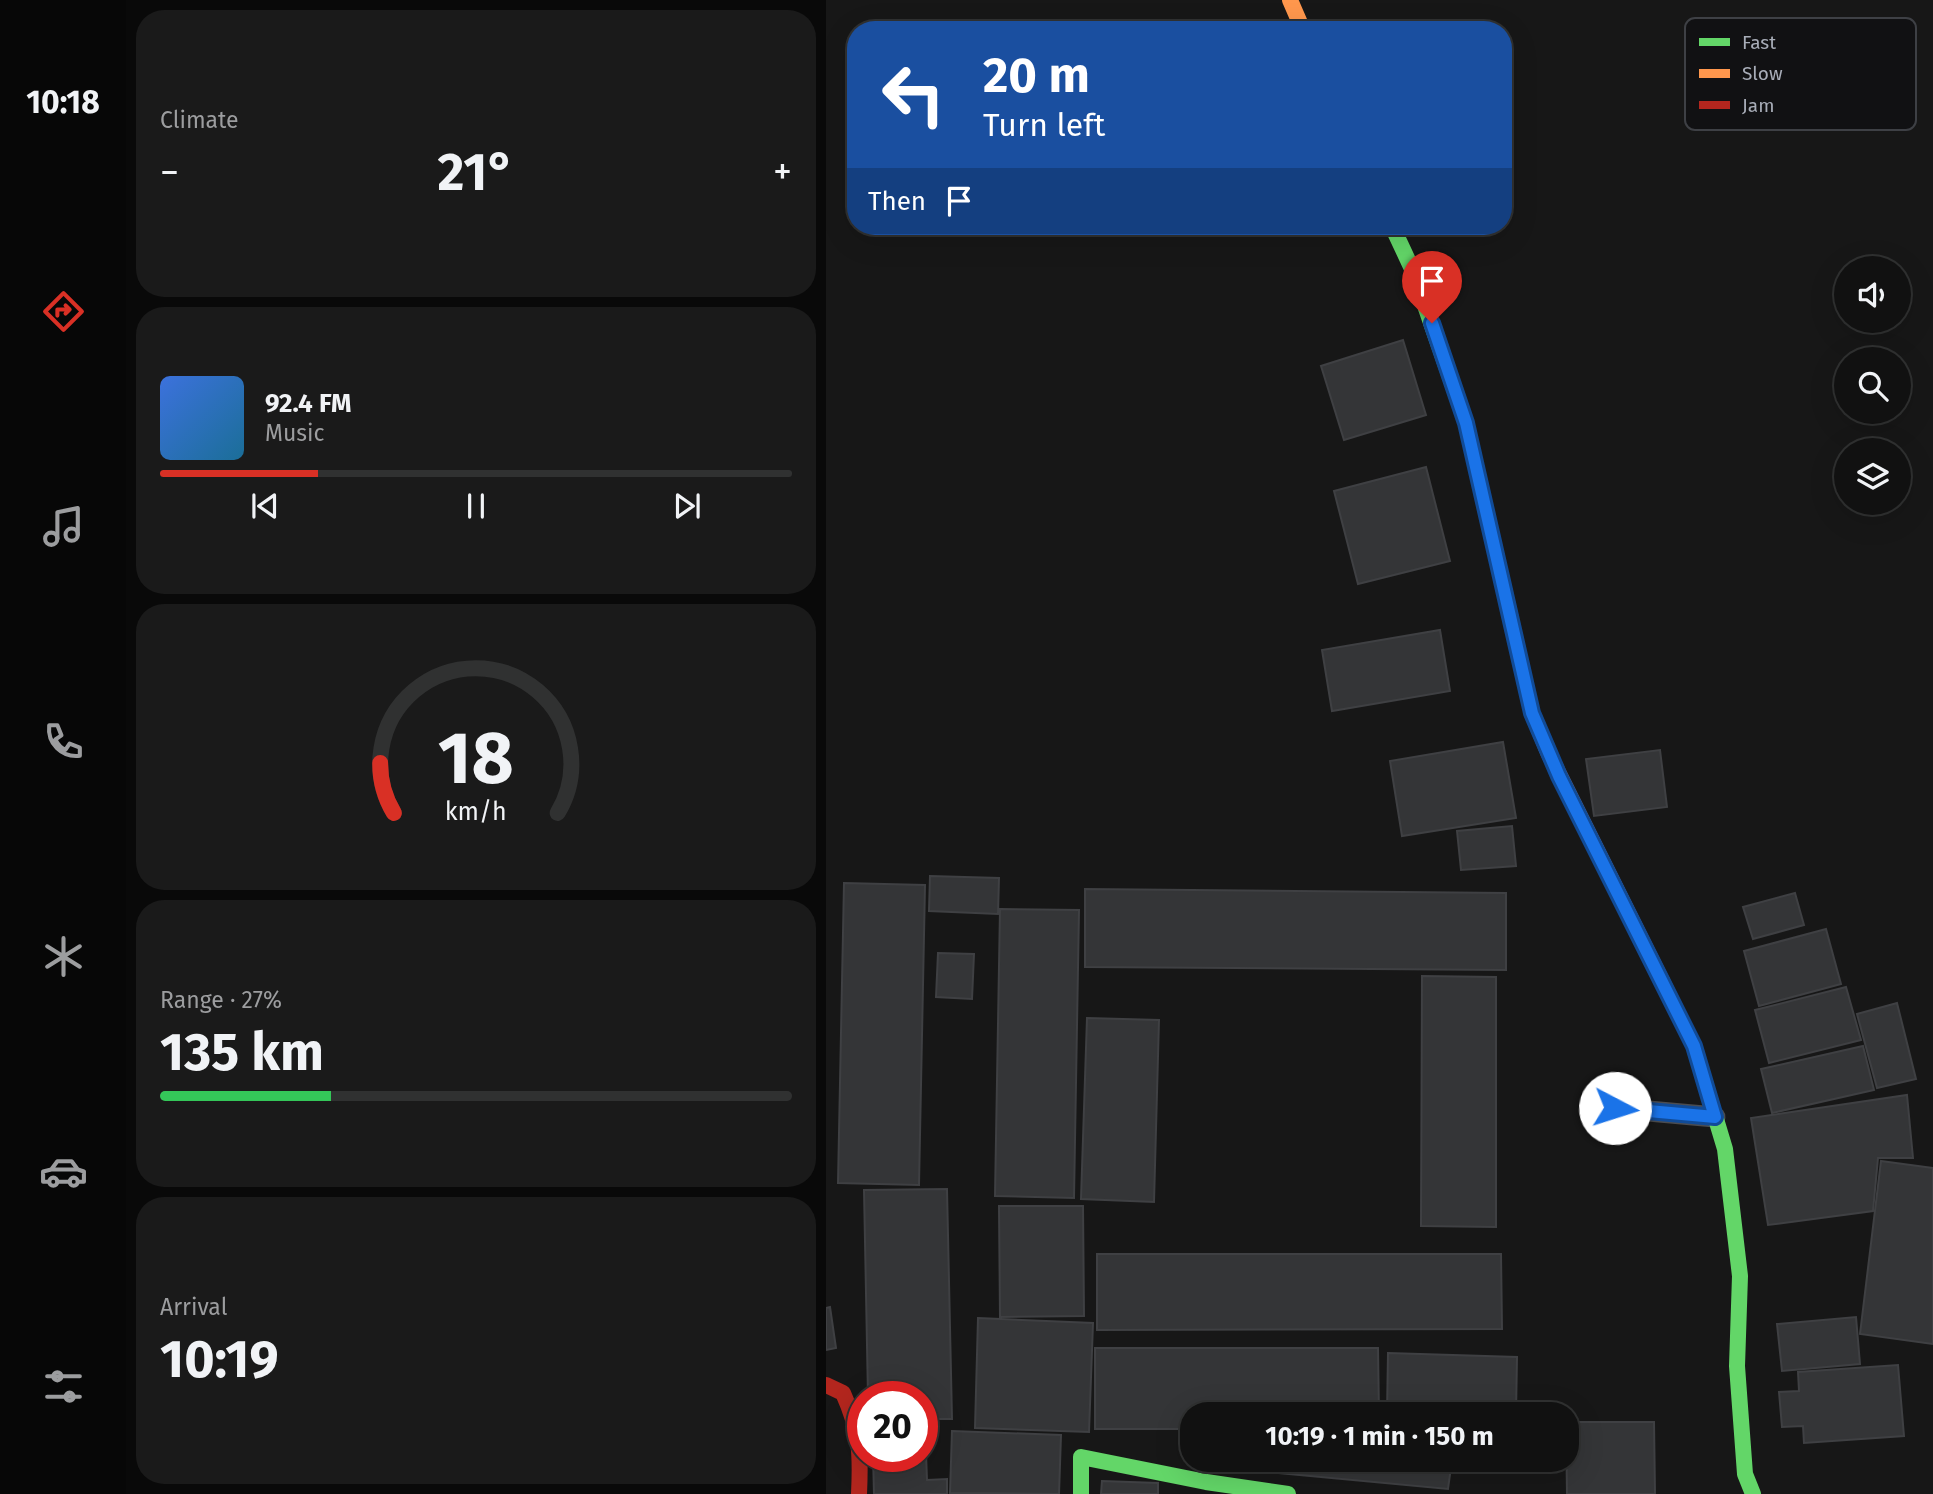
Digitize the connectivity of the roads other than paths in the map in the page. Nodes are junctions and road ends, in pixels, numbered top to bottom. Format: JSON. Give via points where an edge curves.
{"nodes":[{"id":1,"x":1290,"y":0,"type":"edge"},
{"id":2,"x":1299,"y":21,"type":"edge"},
{"id":3,"x":1396,"y":235,"type":"edge"},
{"id":4,"x":1615,"y":1108,"type":"dead end"},
{"id":5,"x":1715,"y":1117,"type":"junction"},
{"id":6,"x":826,"y":1385,"type":"edge"},
{"id":7,"x":859,"y":1494,"type":"edge"},
{"id":8,"x":1082,"y":1494,"type":"edge"},
{"id":9,"x":1288,"y":1494,"type":"edge"},
{"id":10,"x":1753,"y":1494,"type":"edge"}],
"edges":[{"from":1,"to":2,"type":"street"},
{"from":3,"to":5,"type":"street","via":[[1466,423],[1532,713],[1694,1046]]},
{"from":4,"to":5,"type":"lane"},
{"from":5,"to":10,"type":"street","via":[[1725,1149],[1740,1276],[1737,1366],[1745,1474]]},
{"from":6,"to":7,"type":"street","via":[[843,1393],[856,1422]]},
{"from":8,"to":9,"type":"street","via":[[1081,1457]]}]}
